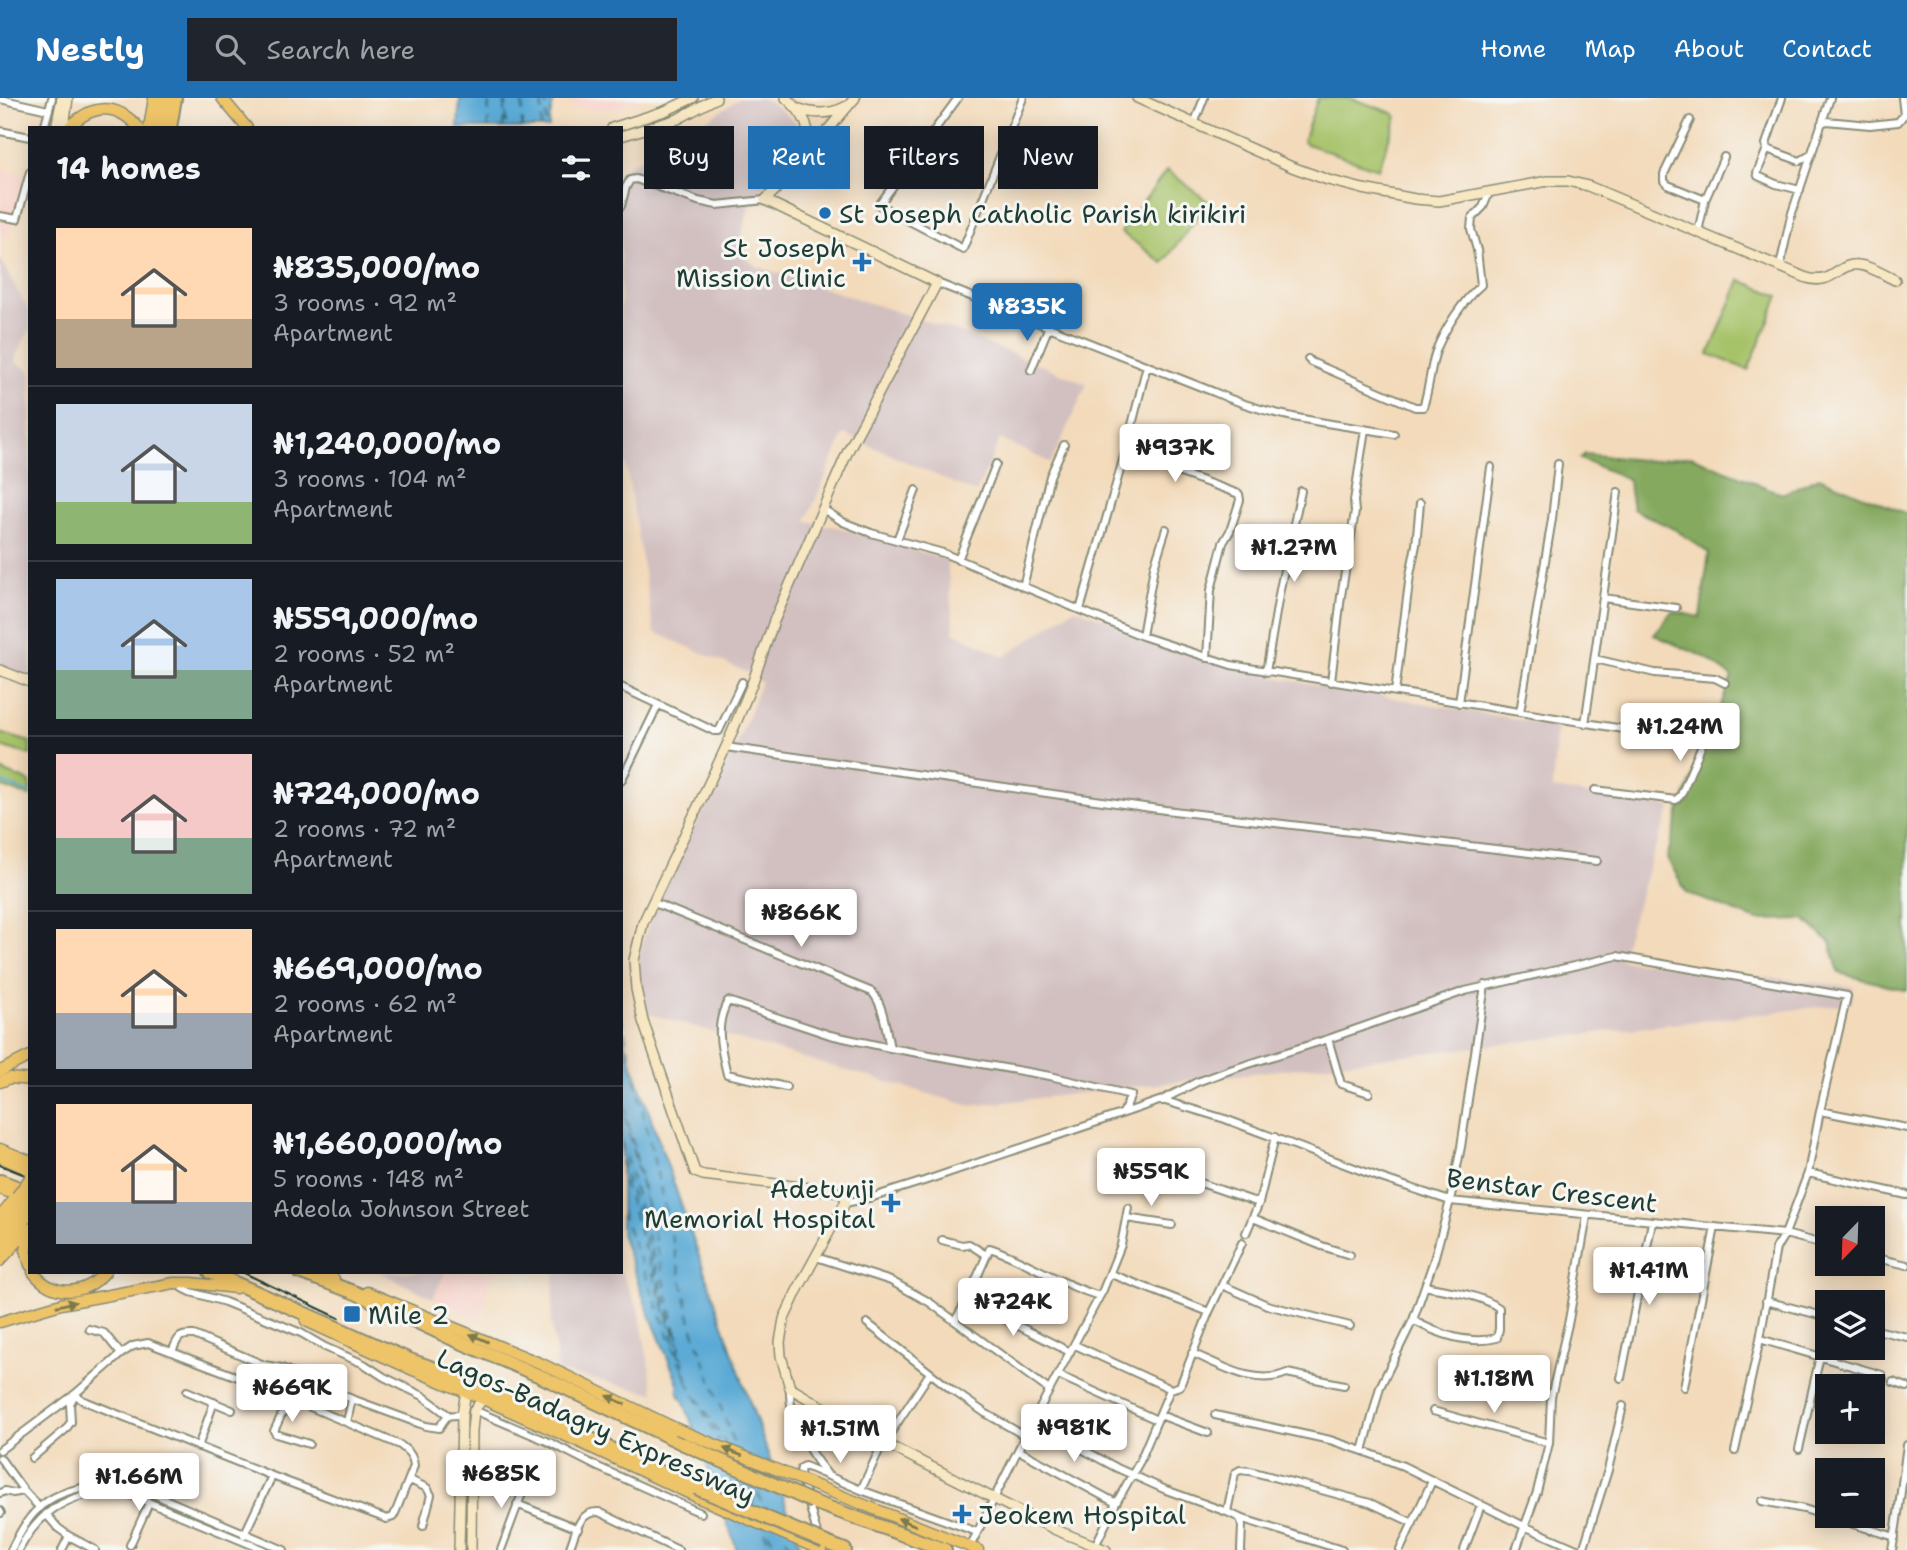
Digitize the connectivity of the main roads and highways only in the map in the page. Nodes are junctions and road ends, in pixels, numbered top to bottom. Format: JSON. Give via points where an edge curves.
{"nodes":[{"id":1,"x":62,"y":98,"type":"edge"},
{"id":2,"x":68,"y":98,"type":"edge"},
{"id":3,"x":154,"y":98,"type":"edge"},
{"id":4,"x":164,"y":98,"type":"edge"},
{"id":5,"x":175,"y":98,"type":"edge"},
{"id":6,"x":181,"y":98,"type":"edge"},
{"id":7,"x":222,"y":98,"type":"edge"},
{"id":8,"x":693,"y":98,"type":"edge"},
{"id":9,"x":716,"y":98,"type":"edge"},
{"id":10,"x":786,"y":98,"type":"edge"},
{"id":11,"x":1137,"y":98,"type":"edge"},
{"id":12,"x":851,"y":102,"type":"edge"},
{"id":13,"x":797,"y":107,"type":"junction"},
{"id":14,"x":56,"y":126,"type":"edge"},
{"id":15,"x":66,"y":126,"type":"edge"},
{"id":16,"x":68,"y":126,"type":"edge"},
{"id":17,"x":137,"y":126,"type":"edge"},
{"id":18,"x":149,"y":126,"type":"edge"},
{"id":19,"x":159,"y":126,"type":"edge"},
{"id":20,"x":170,"y":126,"type":"edge"},
{"id":21,"x":176,"y":126,"type":"edge"},
{"id":22,"x":245,"y":126,"type":"edge"},
{"id":23,"x":618,"y":126,"type":"edge"},
{"id":24,"x":807,"y":126,"type":"edge"},
{"id":25,"x":831,"y":126,"type":"edge"},
{"id":26,"x":623,"y":135,"type":"edge"},
{"id":27,"x":777,"y":189,"type":"edge"},
{"id":28,"x":1895,"y":280,"type":"dead end"},
{"id":29,"x":0,"y":670,"type":"edge"},
{"id":30,"x":28,"y":681,"type":"edge"},
{"id":31,"x":28,"y":1057,"type":"edge"},
{"id":32,"x":0,"y":1071,"type":"edge"},
{"id":33,"x":28,"y":1080,"type":"edge"},
{"id":34,"x":0,"y":1082,"type":"edge"},
{"id":35,"x":0,"y":1149,"type":"edge"},
{"id":36,"x":0,"y":1156,"type":"edge"},
{"id":37,"x":28,"y":1160,"type":"edge"},
{"id":38,"x":28,"y":1168,"type":"edge"},
{"id":39,"x":0,"y":1181,"type":"edge"},
{"id":40,"x":0,"y":1189,"type":"edge"},
{"id":41,"x":27,"y":1199,"type":"edge"},
{"id":42,"x":0,"y":1217,"type":"edge"},
{"id":43,"x":0,"y":1231,"type":"edge"},
{"id":44,"x":28,"y":1232,"type":"edge"},
{"id":45,"x":28,"y":1240,"type":"edge"},
{"id":46,"x":0,"y":1248,"type":"edge"},
{"id":47,"x":28,"y":1258,"type":"edge"},
{"id":48,"x":0,"y":1261,"type":"edge"},
{"id":49,"x":34,"y":1274,"type":"edge"},
{"id":50,"x":103,"y":1274,"type":"edge"},
{"id":51,"x":204,"y":1274,"type":"edge"},
{"id":52,"x":215,"y":1274,"type":"edge"},
{"id":53,"x":304,"y":1274,"type":"edge"},
{"id":54,"x":323,"y":1274,"type":"edge"},
{"id":55,"x":236,"y":1288,"type":"junction"},
{"id":56,"x":0,"y":1322,"type":"edge"},
{"id":57,"x":466,"y":1391,"type":"junction"},
{"id":58,"x":483,"y":1399,"type":"junction"},
{"id":59,"x":822,"y":1547,"type":"edge"},
{"id":60,"x":974,"y":1548,"type":"edge"},
{"id":61,"x":459,"y":1550,"type":"edge"},
{"id":62,"x":471,"y":1550,"type":"edge"},
{"id":63,"x":845,"y":1550,"type":"edge"},
{"id":64,"x":945,"y":1550,"type":"edge"},
{"id":65,"x":1105,"y":1550,"type":"edge"}],
"edges":[{"from":1,"to":14,"type":"main road"},
{"from":2,"to":15,"type":"main road"},
{"from":3,"to":18,"type":"main road"},
{"from":4,"to":19,"type":"highway"},
{"from":5,"to":20,"type":"highway"},
{"from":6,"to":21,"type":"main road"},
{"from":7,"to":22,"type":"main road"},
{"from":8,"to":23,"type":"main road"},
{"from":9,"to":26,"type":"main road","via":[[678,119]]},
{"from":10,"to":13,"type":"main road"},
{"from":11,"to":28,"type":"main road","via":[[1292,167],[1343,184],[1448,200],[1568,181],[1807,278],[1820,281],[1858,265]]},
{"from":12,"to":13,"type":"main road","via":[[826,113]]},
{"from":12,"to":25,"type":"main road"},
{"from":13,"to":24,"type":"main road"},
{"from":16,"to":17,"type":"main road","via":[[82,115],[103,109],[122,113]]},
{"from":27,"to":65,"type":"main road","via":[[765,200],[937,283],[848,451],[774,621],[726,747],[643,923],[634,960],[643,1021],[695,1172],[844,1194],[845,1203],[781,1330],[781,1356],[790,1388],[883,1442]]},
{"from":29,"to":30,"type":"main road"},
{"from":31,"to":32,"type":"main road"},
{"from":33,"to":34,"type":"main road"},
{"from":35,"to":37,"type":"main road"},
{"from":36,"to":38,"type":"highway"},
{"from":39,"to":41,"type":"highway"},
{"from":40,"to":41,"type":"main road"},
{"from":41,"to":42,"type":"main road"},
{"from":41,"to":43,"type":"highway"},
{"from":41,"to":46,"type":"highway"},
{"from":44,"to":48,"type":"main road"},
{"from":45,"to":47,"type":"main road"},
{"from":49,"to":50,"type":"main road","via":[[48,1285],[74,1291]]},
{"from":51,"to":55,"type":"main road","name":"Lagos-Badagry Expressway"},
{"from":52,"to":59,"type":"highway","name":"Lagos-Badagry Expressway","bridge":true,"via":[[535,1410]]},
{"from":53,"to":64,"type":"highway","name":"Lagos-Badagry Expressway","bridge":true,"via":[[356,1293],[813,1502]]},
{"from":60,"to":54,"type":"main road","name":"Lagos-Badagry Expressway","one_way":true,"bridge":true,"via":[[677,1429],[542,1364]]},
{"from":56,"to":55,"type":"main road","one_way":true,"via":[[61,1304],[174,1283]]},
{"from":55,"to":57,"type":"main road","name":"Lagos-Badagry Expressway"},
{"from":57,"to":58,"type":"main road","name":"Lagos-Badagry Expressway"},
{"from":57,"to":61,"type":"main road"},
{"from":58,"to":59,"type":"main road","name":"Lagos-Badagry Expressway","via":[[706,1502]]},
{"from":58,"to":62,"type":"main road","via":[[474,1410]]},
{"from":59,"to":63,"type":"highway","name":"Lagos-Badagry Expressway"}]}
